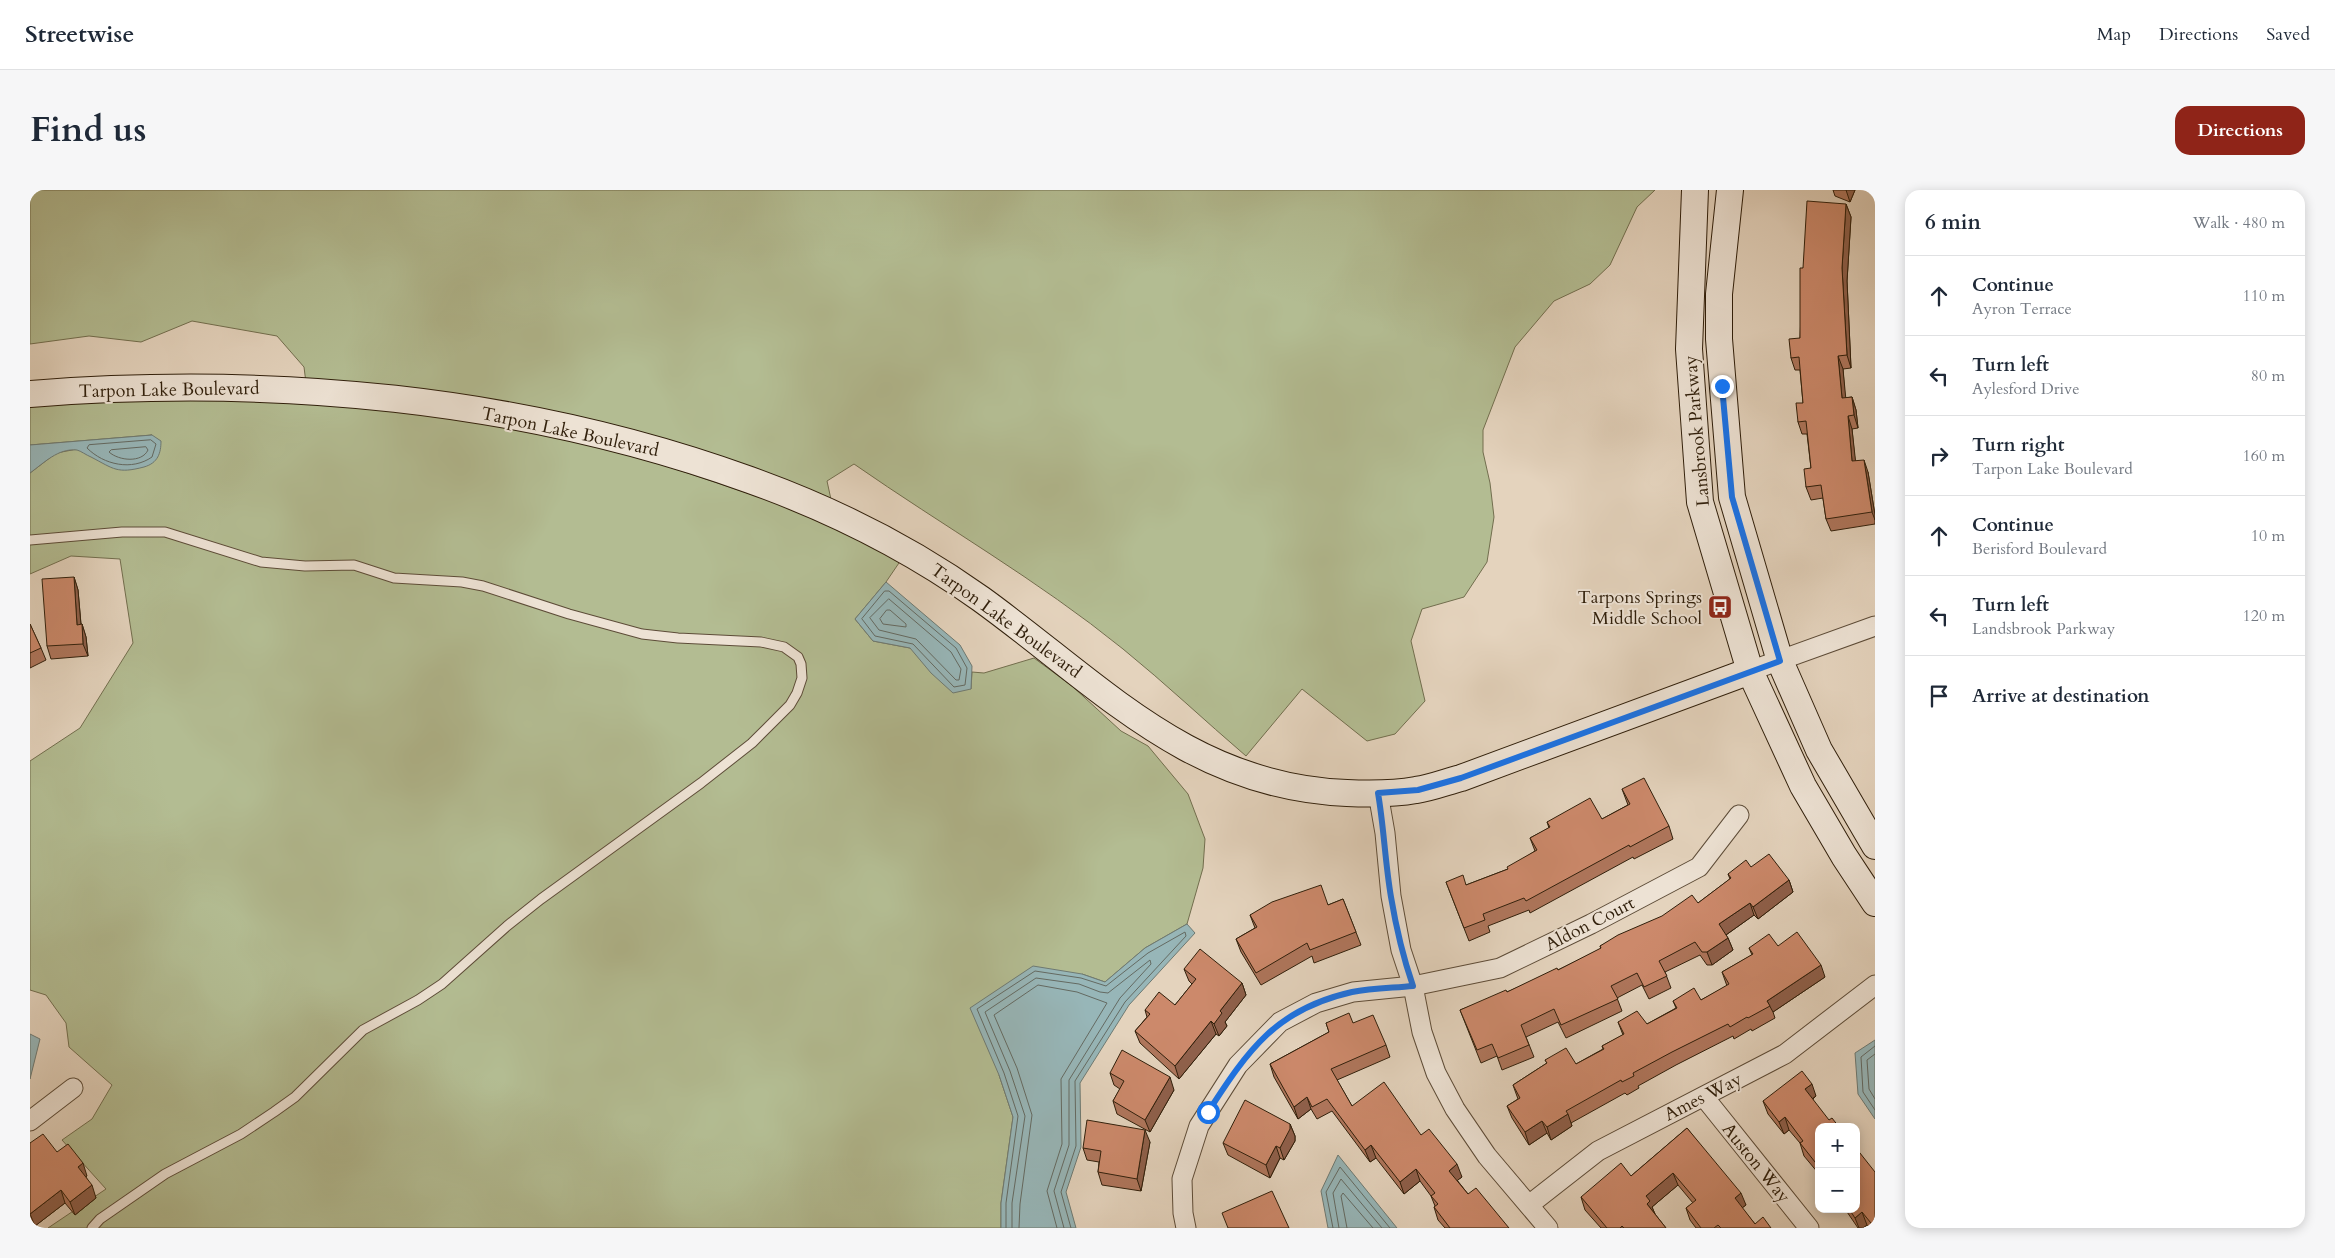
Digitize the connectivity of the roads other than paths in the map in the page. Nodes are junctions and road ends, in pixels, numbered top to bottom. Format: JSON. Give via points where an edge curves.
{"nodes":[{"id":1,"x":1695,"y":190,"type":"edge"},
{"id":2,"x":1730,"y":190,"type":"edge"},
{"id":3,"x":30,"y":394,"type":"edge"},
{"id":4,"x":30,"y":540,"type":"edge"},
{"id":5,"x":1875,"y":626,"type":"edge"},
{"id":6,"x":1780,"y":661,"type":"junction"},
{"id":7,"x":1750,"y":671,"type":"junction"},
{"id":8,"x":1378,"y":793,"type":"junction"},
{"id":9,"x":1739,"y":815,"type":"dead end"},
{"id":10,"x":1875,"y":846,"type":"edge"},
{"id":11,"x":1875,"y":903,"type":"edge"},
{"id":12,"x":1875,"y":985,"type":"edge"},
{"id":13,"x":1413,"y":986,"type":"junction"},
{"id":14,"x":73,"y":1088,"type":"dead end"},
{"id":15,"x":1704,"y":1097,"type":"junction"},
{"id":16,"x":30,"y":1121,"type":"edge"},
{"id":17,"x":1529,"y":1204,"type":"junction"},
{"id":18,"x":92,"y":1228,"type":"edge"},
{"id":19,"x":1186,"y":1228,"type":"edge"},
{"id":20,"x":1548,"y":1228,"type":"edge"},
{"id":21,"x":1809,"y":1228,"type":"edge"}],
"edges":[{"from":1,"to":7,"type":"street","name":"Lansbrook Parkway","via":[[1689,349],[1700,502]]},
{"from":2,"to":6,"type":"street","name":"Lansbrook Parkway","via":[[1719,294],[1719,339],[1732,497]]},
{"from":3,"to":8,"type":"street","name":"Tarpon Lake Boulevard","via":[[194,387],[267,388],[355,395],[437,404],[527,420],[666,452],[750,480],[878,536],[979,598],[1128,711],[1195,754],[1282,785],[1318,791]]},
{"from":4,"to":18,"type":"lane","via":[[122,532],[165,532],[270,564],[354,565],[394,578],[483,586],[642,634],[761,642],[784,647],[798,657],[801,664],[802,678],[790,705],[752,742],[541,899],[442,984],[362,1030],[295,1096],[274,1112],[241,1134],[165,1174]]},
{"from":5,"to":6,"type":"street"},
{"from":6,"to":7,"type":"street"},
{"from":6,"to":10,"type":"street","via":[[1819,750]]},
{"from":7,"to":8,"type":"street","name":"Tarpon Lake Boulevard","via":[[1470,775],[1418,790]]},
{"from":7,"to":11,"type":"street","name":"Lansbrook Parkway","via":[[1803,786]]},
{"from":8,"to":13,"type":"street","via":[[1391,896],[1401,950]]},
{"from":9,"to":13,"type":"street","name":"Aldon Court","via":[[1699,867],[1616,911],[1500,968]]},
{"from":12,"to":15,"type":"street","name":"Ames Way","via":[[1785,1054]]},
{"from":13,"to":17,"type":"street","via":[[1422,1032],[1436,1073],[1487,1156]]},
{"from":13,"to":19,"type":"street","name":"Aldon Court","via":[[1353,992],[1316,1003],[1280,1022],[1266,1034],[1238,1065],[1199,1126],[1182,1179],[1182,1213]]},
{"from":14,"to":16,"type":"street"},
{"from":15,"to":17,"type":"street","name":"Ames Way","via":[[1598,1151]]},
{"from":15,"to":21,"type":"street","name":"Auston Way"},
{"from":17,"to":20,"type":"street"}]}
